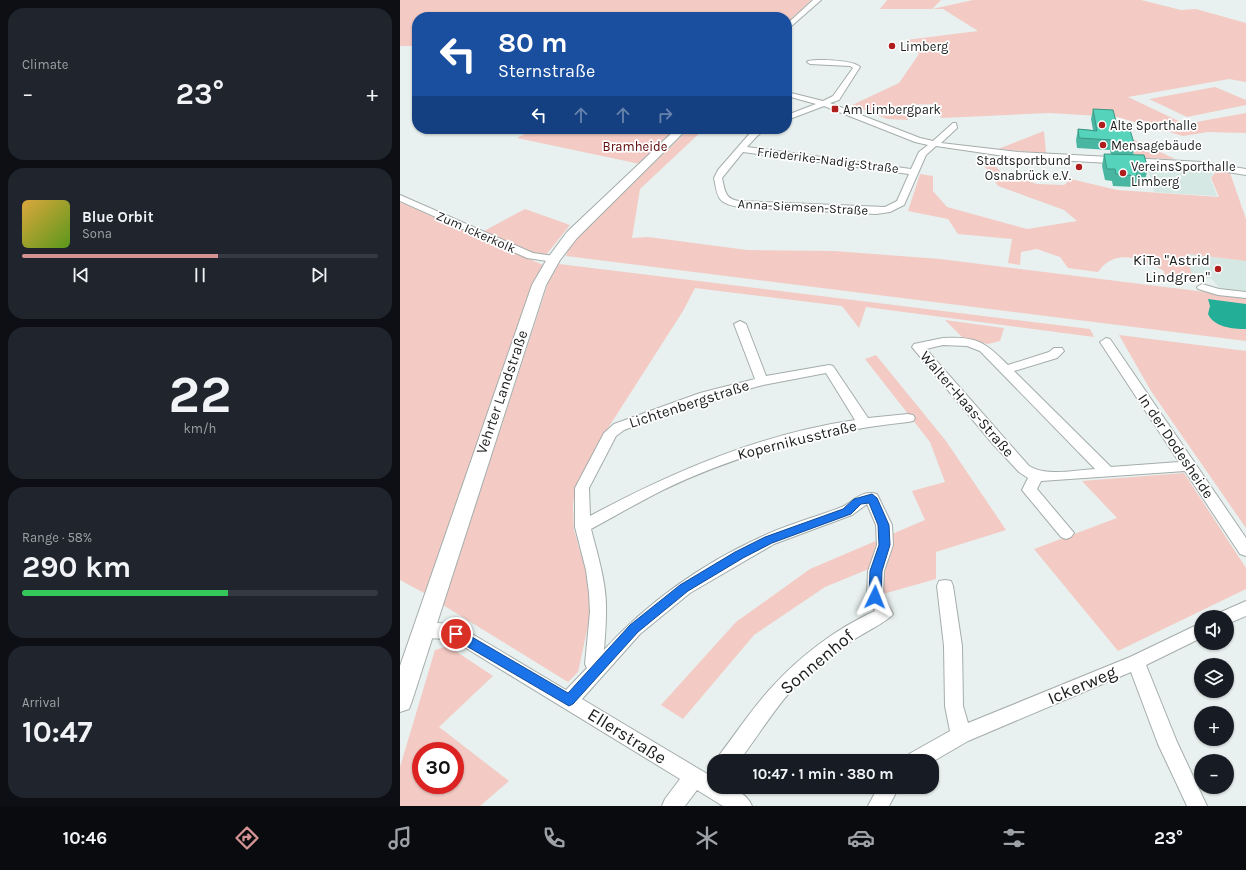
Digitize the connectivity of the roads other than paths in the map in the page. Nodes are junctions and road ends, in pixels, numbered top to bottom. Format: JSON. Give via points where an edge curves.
{"nodes":[{"id":1,"x":817,"y":0,"type":"edge"},
{"id":2,"x":792,"y":24,"type":"edge"},
{"id":3,"x":810,"y":62,"type":"dead end"},
{"id":4,"x":792,"y":95,"type":"edge"},
{"id":5,"x":824,"y":104,"type":"junction"},
{"id":6,"x":792,"y":116,"type":"edge"},
{"id":7,"x":952,"y":125,"type":"dead end"},
{"id":8,"x":677,"y":134,"type":"edge"},
{"id":9,"x":754,"y":134,"type":"edge"},
{"id":10,"x":934,"y":144,"type":"junction"},
{"id":11,"x":741,"y":149,"type":"junction"},
{"id":12,"x":914,"y":172,"type":"junction"},
{"id":13,"x":1246,"y":172,"type":"edge"},
{"id":14,"x":400,"y":198,"type":"edge"},
{"id":15,"x":554,"y":259,"type":"junction"},
{"id":16,"x":1202,"y":287,"type":"dead end"},
{"id":17,"x":1246,"y":295,"type":"edge"},
{"id":18,"x":740,"y":324,"type":"dead end"},
{"id":19,"x":1106,"y":342,"type":"dead end"},
{"id":20,"x":1058,"y":351,"type":"dead end"},
{"id":21,"x":1005,"y":370,"type":"junction"},
{"id":22,"x":762,"y":381,"type":"junction"},
{"id":23,"x":908,"y":418,"type":"dead end"},
{"id":24,"x":864,"y":423,"type":"junction"},
{"id":25,"x":1189,"y":466,"type":"junction"},
{"id":26,"x":1107,"y":472,"type":"junction"},
{"id":27,"x":1036,"y":476,"type":"junction"},
{"id":28,"x":583,"y":527,"type":"junction"},
{"id":29,"x":1066,"y":532,"type":"dead end"},
{"id":30,"x":1246,"y":550,"type":"edge"},
{"id":31,"x":945,"y":586,"type":"dead end"},
{"id":32,"x":1246,"y":608,"type":"edge"},
{"id":33,"x":1234,"y":614,"type":"edge"},
{"id":34,"x":424,"y":631,"type":"junction"},
{"id":35,"x":1194,"y":633,"type":"edge"},
{"id":36,"x":1136,"y":662,"type":"junction"},
{"id":37,"x":598,"y":667,"type":"junction"},
{"id":38,"x":400,"y":700,"type":"edge"},
{"id":39,"x":569,"y":700,"type":"junction"},
{"id":40,"x":961,"y":735,"type":"junction"},
{"id":41,"x":732,"y":754,"type":"edge"},
{"id":42,"x":928,"y":754,"type":"edge"},
{"id":43,"x":705,"y":780,"type":"edge"},
{"id":44,"x":886,"y":794,"type":"edge"},
{"id":45,"x":672,"y":806,"type":"edge"},
{"id":46,"x":742,"y":806,"type":"edge"},
{"id":47,"x":878,"y":806,"type":"edge"},
{"id":48,"x":1197,"y":806,"type":"edge"}],
"edges":[{"from":1,"to":2,"type":"main road"},
{"from":3,"to":5,"type":"street","via":[[857,66],[836,98]]},
{"from":4,"to":5,"type":"street"},
{"from":5,"to":6,"type":"street"},
{"from":5,"to":10,"type":"street"},
{"from":7,"to":10,"type":"street","name":"Anna-Siemsen-Straße","via":[[953,128]]},
{"from":8,"to":15,"type":"main road","name":"Vehrter Landstraße","via":[[572,235]]},
{"from":9,"to":11,"type":"street","name":"Anna-Siemsen-Straße"},
{"from":10,"to":12,"type":"street","name":"Anna-Siemsen-Straße","via":[[922,154]]},
{"from":10,"to":13,"type":"street","via":[[1012,155],[1148,161],[1202,165]]},
{"from":11,"to":12,"type":"street","name":"Friederike-Nadig-Straße"},
{"from":11,"to":12,"type":"street","name":"Anna-Siemsen-Straße","via":[[718,178],[722,197],[728,202],[739,204],[887,210],[901,203]]},
{"from":14,"to":15,"type":"street","name":"Zum Ickerkolk","via":[[530,256]]},
{"from":15,"to":34,"type":"main road","name":"Vehrter Landstraße","via":[[539,285]]},
{"from":16,"to":17,"type":"street","via":[[1218,292]]},
{"from":18,"to":22,"type":"street"},
{"from":19,"to":25,"type":"street","name":"In der Dodesheide"},
{"from":20,"to":21,"type":"street","via":[[1053,355]]},
{"from":21,"to":26,"type":"street","name":"Walter-Haas-Straße"},
{"from":21,"to":27,"type":"street","name":"Walter-Haas-Straße","via":[[984,348],[977,345],[946,341],[918,347],[1024,470]]},
{"from":22,"to":24,"type":"street","name":"Lichtenbergstraße","via":[[829,369]]},
{"from":22,"to":28,"type":"street","name":"Lichtenbergstraße","via":[[658,411],[619,427],[611,433],[588,472],[582,488]]},
{"from":23,"to":24,"type":"street","name":"Kopernikusstraße"},
{"from":24,"to":28,"type":"street","name":"Kopernikusstraße","via":[[785,439],[733,455],[668,482]]},
{"from":25,"to":26,"type":"street"},
{"from":25,"to":30,"type":"street","name":"In der Dodesheide"},
{"from":26,"to":27,"type":"street"},
{"from":27,"to":29,"type":"street","via":[[1029,490]]},
{"from":28,"to":37,"type":"street","name":"Lichtenbergstraße","via":[[597,593],[598,612],[593,654],[594,664]]},
{"from":31,"to":40,"type":"street","via":[[953,646],[954,706]]},
{"from":32,"to":33,"type":"street"},
{"from":34,"to":38,"type":"main road","name":"Vehrter Landstraße"},
{"from":34,"to":39,"type":"street","name":"Ellerstraße","via":[[448,631],[456,634]]},
{"from":35,"to":36,"type":"street","name":"Ickerweg"},
{"from":36,"to":40,"type":"street","name":"Ickerweg"},
{"from":36,"to":48,"type":"street","via":[[1168,744]]},
{"from":37,"to":39,"type":"street"},
{"from":37,"to":41,"type":"street","name":"Sonnenhof","via":[[634,629],[684,588],[768,540],[847,511],[858,502],[872,498],[884,525],[885,545],[876,571],[875,597],[885,614],[861,625],[797,674],[778,693]]},
{"from":39,"to":43,"type":"street","name":"Ellerstraße"},
{"from":40,"to":42,"type":"street","name":"Ickerweg"},
{"from":43,"to":45,"type":"street"},
{"from":43,"to":46,"type":"street","name":"Ellerstraße"},
{"from":44,"to":47,"type":"street"}]}
